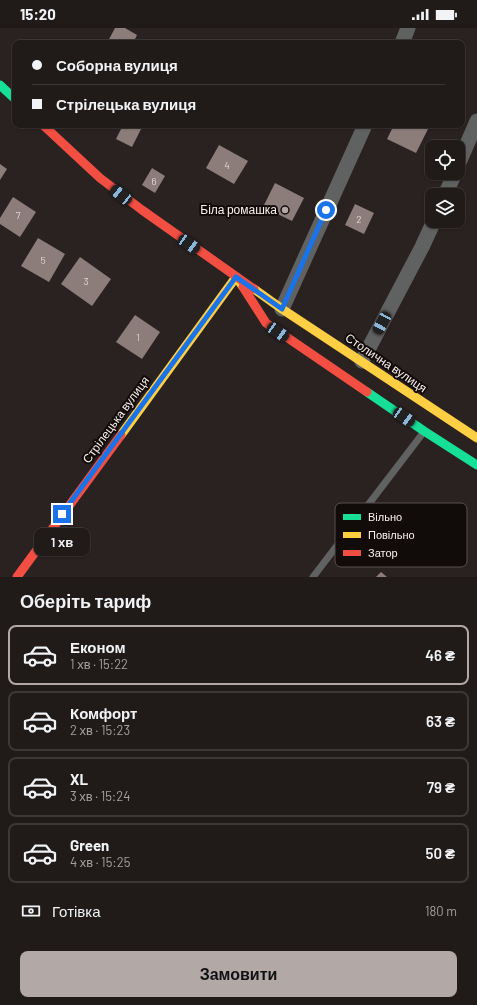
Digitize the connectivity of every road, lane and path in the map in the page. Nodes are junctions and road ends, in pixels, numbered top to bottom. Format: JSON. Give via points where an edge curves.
{"nodes":[{"id":1,"x":408,"y":28,"type":"edge"},
{"id":2,"x":403,"y":40,"type":"edge"},
{"id":3,"x":0,"y":85,"type":"edge"},
{"id":4,"x":12,"y":96,"type":"edge"},
{"id":5,"x":477,"y":121,"type":"edge"},
{"id":6,"x":46,"y":128,"type":"edge"},
{"id":7,"x":364,"y":128,"type":"edge"},
{"id":8,"x":465,"y":149,"type":"edge"},
{"id":9,"x":431,"y":228,"type":"edge"},
{"id":10,"x":236,"y":277,"type":"junction"},
{"id":11,"x":282,"y":309,"type":"junction"},
{"id":12,"x":362,"y":362,"type":"junction"},
{"id":13,"x":424,"y":431,"type":"junction"},
{"id":14,"x":477,"y":438,"type":"edge"},
{"id":15,"x":477,"y":465,"type":"edge"},
{"id":16,"x":369,"y":503,"type":"edge"},
{"id":17,"x":335,"y":548,"type":"edge"},
{"id":18,"x":16,"y":577,"type":"edge"},
{"id":19,"x":313,"y":577,"type":"edge"}],
"edges":[{"from":1,"to":2,"type":"street"},
{"from":3,"to":4,"type":"street"},
{"from":5,"to":8,"type":"street"},
{"from":6,"to":10,"type":"street","name":"Столична вулиця","via":[[121,195]]},
{"from":7,"to":11,"type":"street"},
{"from":9,"to":12,"type":"street"},
{"from":10,"to":11,"type":"street","name":"Столична вулиця"},
{"from":10,"to":13,"type":"street","via":[[266,323]]},
{"from":10,"to":18,"type":"street","name":"Стрілецька вулиця"},
{"from":11,"to":12,"type":"street","name":"Столична вулиця"},
{"from":12,"to":14,"type":"street","name":"Столична вулиця"},
{"from":13,"to":15,"type":"street"},
{"from":13,"to":16,"type":"lane"},
{"from":17,"to":19,"type":"lane"}]}
